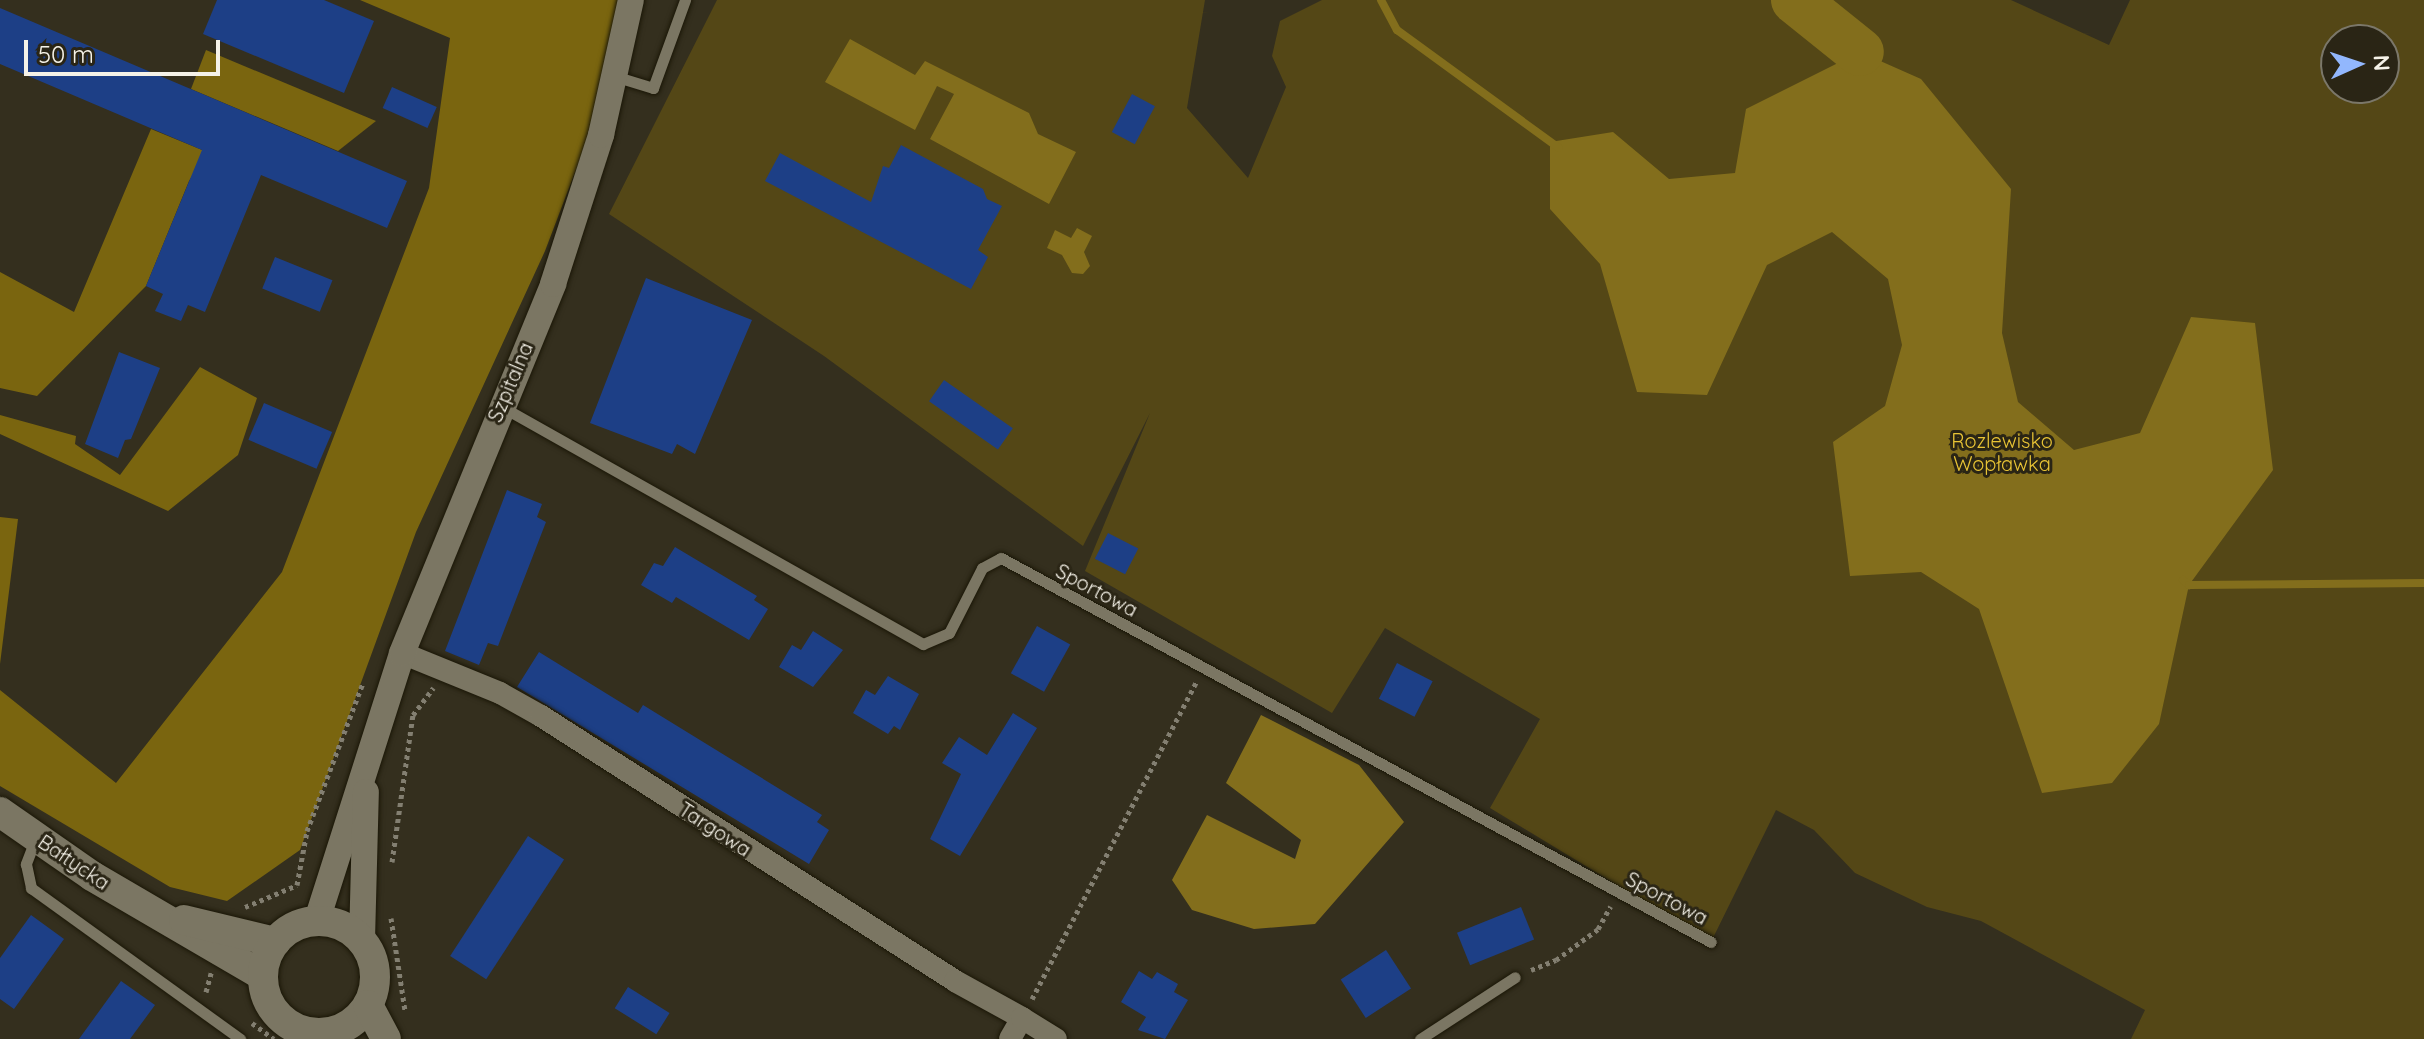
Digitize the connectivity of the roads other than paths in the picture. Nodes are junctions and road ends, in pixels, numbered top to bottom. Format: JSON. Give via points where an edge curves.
{"nodes":[{"id":1,"x":631,"y":0,"type":"edge"},
{"id":2,"x":685,"y":0,"type":"edge"},
{"id":3,"x":613,"y":76,"type":"junction"},
{"id":4,"x":500,"y":406,"type":"junction"},
{"id":5,"x":402,"y":653,"type":"junction"},
{"id":6,"x":368,"y":757,"type":"junction"},
{"id":7,"x":0,"y":812,"type":"edge"},
{"id":8,"x":36,"y":837,"type":"junction"},
{"id":9,"x":317,"y":920,"type":"junction"},
{"id":10,"x":221,"y":940,"type":"junction"},
{"id":11,"x":362,"y":940,"type":"junction"},
{"id":12,"x":275,"y":942,"type":"junction"},
{"id":13,"x":1711,"y":942,"type":"dead end"},
{"id":14,"x":263,"y":976,"type":"junction"},
{"id":15,"x":1515,"y":977,"type":"road end"},
{"id":16,"x":368,"y":1005,"type":"junction"},
{"id":17,"x":1022,"y":1018,"type":"junction"},
{"id":18,"x":335,"y":1036,"type":"edge"},
{"id":19,"x":240,"y":1039,"type":"edge"},
{"id":20,"x":386,"y":1039,"type":"edge"},
{"id":21,"x":1010,"y":1039,"type":"edge"},
{"id":22,"x":1056,"y":1039,"type":"edge"},
{"id":23,"x":1420,"y":1039,"type":"edge"}],
"edges":[{"from":1,"to":3,"type":"street","name":"Szpitalna"},
{"from":2,"to":3,"type":"lane","via":[[653,88]]},
{"from":3,"to":4,"type":"street","name":"Szpitalna","via":[[601,135],[553,284]]},
{"from":4,"to":5,"type":"street","name":"Szpitalna"},
{"from":4,"to":13,"type":"lane","name":"Sportowa","via":[[923,644],[949,633],[982,568],[1001,558]]},
{"from":5,"to":6,"type":"street","name":"Szpitalna"},
{"from":5,"to":17,"type":"street","name":"Targowa","via":[[541,716],[955,981]]},
{"from":6,"to":9,"type":"street","name":"Szpitalna"},
{"from":6,"to":11,"type":"street","name":"Szpitalna"},
{"from":7,"to":8,"type":"main road","name":"Bałtycka"},
{"from":8,"to":10,"type":"main road","name":"Bałtycka","via":[[148,911]]},
{"from":8,"to":19,"type":"lane","via":[[26,864],[31,888]]},
{"from":9,"to":11,"type":"main road","via":[[342,925]]},
{"from":9,"to":12,"type":"main road","via":[[294,927]]},
{"from":10,"to":12,"type":"main road","name":"Bałtycka"},
{"from":10,"to":14,"type":"main road","name":"Bałtycka"},
{"from":11,"to":16,"type":"main road","via":[[375,972]]},
{"from":12,"to":14,"type":"main road"},
{"from":14,"to":18,"type":"main road","via":[[268,1000],[283,1020],[298,1029]]},
{"from":15,"to":23,"type":"lane"},
{"from":16,"to":18,"type":"main road"},
{"from":16,"to":20,"type":"main road"},
{"from":17,"to":21,"type":"street"},
{"from":17,"to":22,"type":"street","name":"Targowa"}]}
